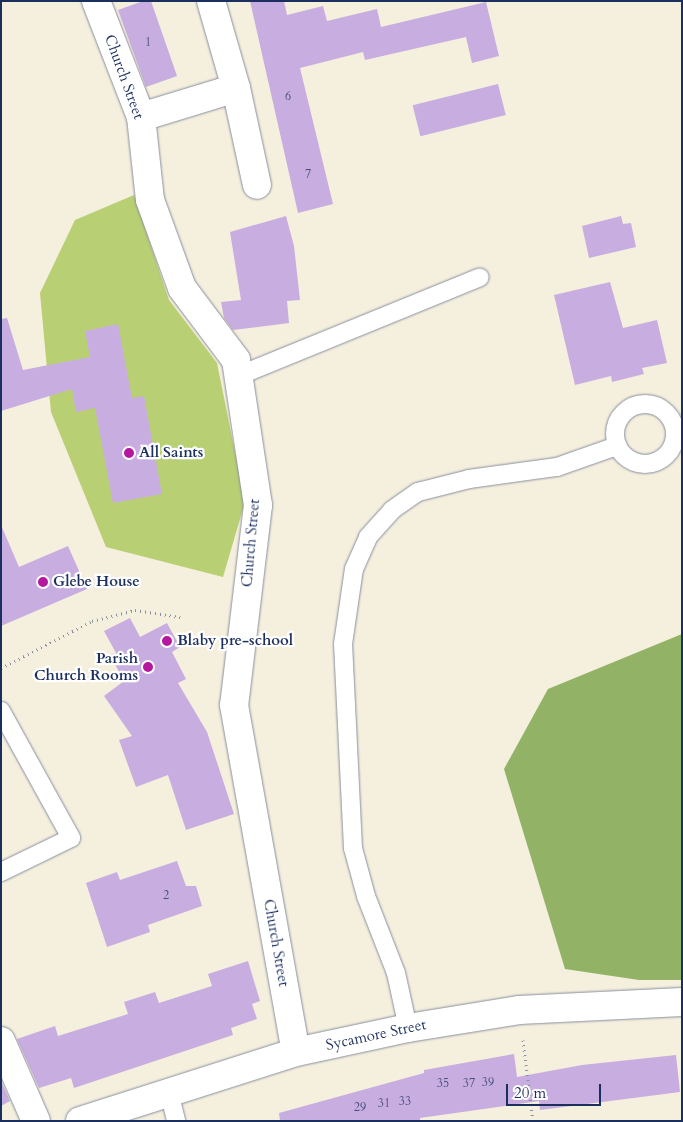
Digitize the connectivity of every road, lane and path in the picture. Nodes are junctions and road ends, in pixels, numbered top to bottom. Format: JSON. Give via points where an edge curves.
{"nodes":[{"id":1,"x":96,"y":1,"type":"edge"},
{"id":2,"x":211,"y":1,"type":"edge"},
{"id":3,"x":236,"y":88,"type":"junction"},
{"id":4,"x":141,"y":117,"type":"junction"},
{"id":5,"x":257,"y":185,"type":"dead end"},
{"id":6,"x":480,"y":277,"type":"dead end"},
{"id":7,"x":238,"y":376,"type":"junction"},
{"id":8,"x":617,"y":446,"type":"dead end"},
{"id":9,"x":180,"y":617,"type":"dead end"},
{"id":10,"x":1,"y":668,"type":"edge"},
{"id":11,"x":1,"y":711,"type":"edge"},
{"id":12,"x":1,"y":872,"type":"edge"},
{"id":13,"x":682,"y":1002,"type":"edge"},
{"id":14,"x":519,"y":1010,"type":"junction"},
{"id":15,"x":408,"y":1028,"type":"junction"},
{"id":16,"x":1,"y":1041,"type":"edge"},
{"id":17,"x":296,"y":1052,"type":"junction"},
{"id":18,"x":168,"y":1092,"type":"junction"},
{"id":19,"x":36,"y":1121,"type":"edge"},
{"id":20,"x":80,"y":1121,"type":"edge"},
{"id":21,"x":176,"y":1121,"type":"edge"},
{"id":22,"x":533,"y":1121,"type":"edge"}],
"edges":[{"from":1,"to":4,"type":"street","name":"Church Street"},
{"from":2,"to":3,"type":"street"},
{"from":3,"to":4,"type":"street"},
{"from":3,"to":5,"type":"street"},
{"from":4,"to":7,"type":"street","name":"Church Street","via":[[150,200],[182,288],[236,360]]},
{"from":6,"to":7,"type":"lane"},
{"from":7,"to":17,"type":"street","name":"Church Street","via":[[258,505],[234,705]]},
{"from":8,"to":15,"type":"lane","via":[[557,467],[469,479],[418,492],[392,510],[368,537],[354,568],[343,644],[353,848],[366,896],[396,973]]},
{"from":9,"to":10,"type":"path","via":[[135,610],[92,621]]},
{"from":11,"to":12,"type":"lane","via":[[71,838]]},
{"from":13,"to":14,"type":"street","name":"Sycamore Street"},
{"from":14,"to":15,"type":"street","name":"Sycamore Street"},
{"from":14,"to":22,"type":"path"},
{"from":15,"to":17,"type":"street","name":"Sycamore Street"},
{"from":16,"to":19,"type":"street"},
{"from":17,"to":18,"type":"street","name":"Sycamore Street"},
{"from":18,"to":20,"type":"street","name":"Sycamore Street"},
{"from":18,"to":21,"type":"lane"}]}
